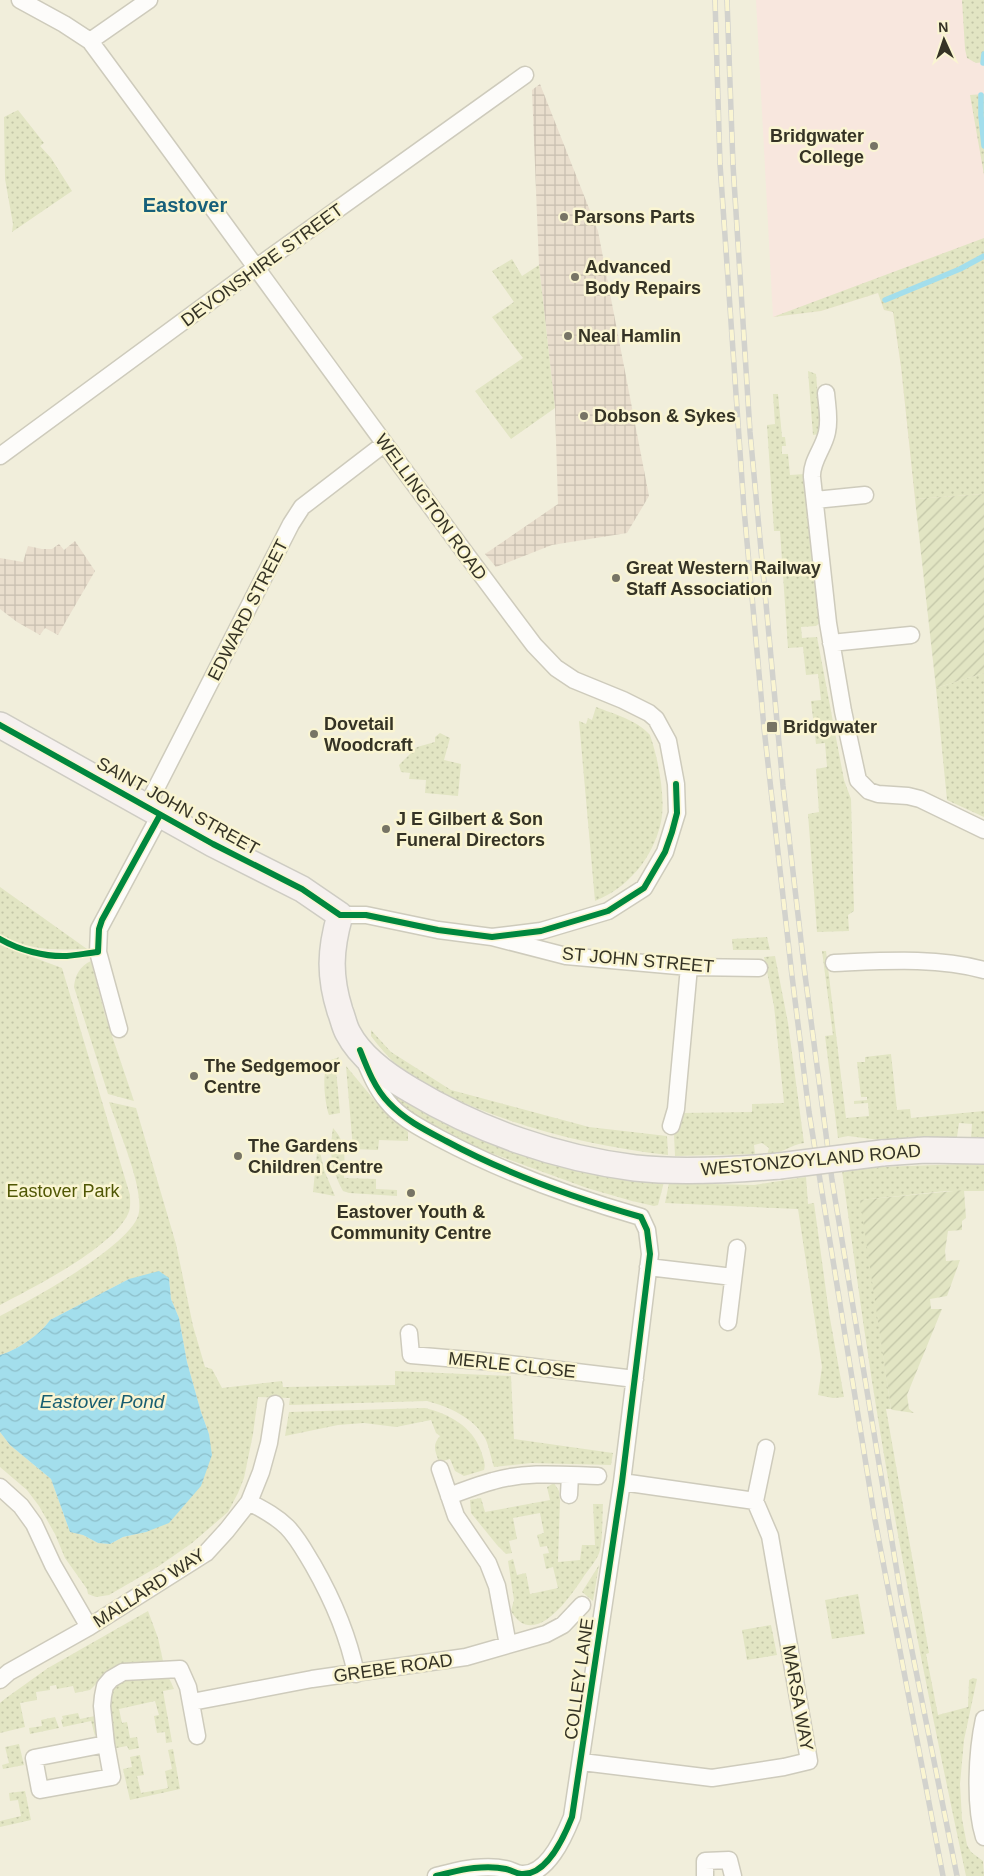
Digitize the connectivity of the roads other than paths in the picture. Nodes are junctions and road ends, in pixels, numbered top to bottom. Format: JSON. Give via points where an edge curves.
{"nodes":[{"id":1,"x":20,"y":0,"type":"edge"},
{"id":2,"x":149,"y":0,"type":"edge"},
{"id":3,"x":90,"y":41,"type":"junction"},
{"id":4,"x":525,"y":75,"type":"dead end"},
{"id":5,"x":257,"y":267,"type":"junction"},
{"id":6,"x":826,"y":393,"type":"dead end"},
{"id":7,"x":384,"y":444,"type":"junction"},
{"id":8,"x":0,"y":456,"type":"edge"},
{"id":9,"x":865,"y":495,"type":"dead end"},
{"id":10,"x":815,"y":500,"type":"junction"},
{"id":11,"x":911,"y":635,"type":"dead end"},
{"id":12,"x":831,"y":643,"type":"junction"},
{"id":13,"x":0,"y":725,"type":"edge"},
{"id":14,"x":154,"y":811,"type":"junction"},
{"id":15,"x":984,"y":830,"type":"edge"},
{"id":16,"x":340,"y":915,"type":"junction"},
{"id":17,"x":492,"y":937,"type":"junction"},
{"id":18,"x":834,"y":963,"type":"dead end"},
{"id":19,"x":688,"y":967,"type":"junction"},
{"id":20,"x":759,"y":968,"type":"dead end"},
{"id":21,"x":984,"y":970,"type":"edge"},
{"id":22,"x":119,"y":1029,"type":"dead end"},
{"id":23,"x":360,"y":1050,"type":"junction"},
{"id":24,"x":672,"y":1126,"type":"dead end"},
{"id":25,"x":984,"y":1151,"type":"edge"},
{"id":26,"x":737,"y":1248,"type":"dead end"},
{"id":27,"x":648,"y":1267,"type":"junction"},
{"id":28,"x":733,"y":1277,"type":"junction"},
{"id":29,"x":728,"y":1322,"type":"dead end"},
{"id":30,"x":409,"y":1333,"type":"dead end"},
{"id":31,"x":635,"y":1378,"type":"junction"},
{"id":32,"x":275,"y":1404,"type":"dead end"},
{"id":33,"x":766,"y":1448,"type":"dead end"},
{"id":34,"x":440,"y":1469,"type":"dead end"},
{"id":35,"x":570,"y":1475,"type":"junction"},
{"id":36,"x":598,"y":1476,"type":"dead end"},
{"id":37,"x":622,"y":1482,"type":"junction"},
{"id":38,"x":0,"y":1487,"type":"edge"},
{"id":39,"x":569,"y":1495,"type":"dead end"},
{"id":40,"x":449,"y":1496,"type":"junction"},
{"id":41,"x":755,"y":1500,"type":"junction"},
{"id":42,"x":249,"y":1502,"type":"junction"},
{"id":43,"x":582,"y":1605,"type":"dead end"},
{"id":44,"x":89,"y":1627,"type":"junction"},
{"id":45,"x":508,"y":1645,"type":"junction"},
{"id":46,"x":356,"y":1674,"type":"junction"},
{"id":47,"x":0,"y":1680,"type":"edge"},
{"id":48,"x":192,"y":1702,"type":"junction"},
{"id":49,"x":984,"y":1719,"type":"edge"},
{"id":50,"x":196,"y":1736,"type":"dead end"},
{"id":51,"x":106,"y":1744,"type":"junction"},
{"id":52,"x":582,"y":1762,"type":"junction"},
{"id":53,"x":984,"y":1837,"type":"edge"},
{"id":54,"x":530,"y":1875,"type":"edge"},
{"id":55,"x":436,"y":1876,"type":"edge"},
{"id":56,"x":704,"y":1876,"type":"edge"},
{"id":57,"x":733,"y":1876,"type":"edge"}],
"edges":[{"from":1,"to":3,"type":"street","name":"WELLINGTON ROAD"},
{"from":2,"to":3,"type":"street"},
{"from":3,"to":5,"type":"street","name":"WELLINGTON ROAD"},
{"from":4,"to":5,"type":"street","name":"DEVONSHIRE STREET"},
{"from":5,"to":7,"type":"street","name":"WELLINGTON ROAD"},
{"from":5,"to":8,"type":"street","name":"DEVONSHIRE STREET"},
{"from":6,"to":10,"type":"street","via":[[827,433],[812,470]]},
{"from":7,"to":14,"type":"street","name":"EDWARD STREET","via":[[302,507],[291,524]]},
{"from":7,"to":17,"type":"street","name":"WELLINGTON ROAD","via":[[534,645],[556,668],[574,680],[650,713],[668,741],[676,784],[677,813],[666,852],[644,888],[608,911],[541,931]]},
{"from":9,"to":10,"type":"street"},
{"from":10,"to":12,"type":"street"},
{"from":11,"to":12,"type":"street"},
{"from":12,"to":15,"type":"street","via":[[858,780],[878,794],[920,799]]},
{"from":13,"to":14,"type":"main road","name":"SAINT JOHN STREET"},
{"from":14,"to":16,"type":"main road","name":"SAINT JOHN STREET","via":[[302,889]]},
{"from":14,"to":22,"type":"street","name":"EDWARD STREET","via":[[99,929],[98,952]]},
{"from":16,"to":17,"type":"street","name":"ST JOHN STREET","via":[[366,915]]},
{"from":16,"to":23,"type":"main road","name":"WESTONZOYLAND ROAD","via":[[332,954],[332,976],[348,1033]]},
{"from":17,"to":19,"type":"street","name":"ST JOHN STREET","via":[[566,956]]},
{"from":18,"to":21,"type":"street","via":[[938,962]]},
{"from":19,"to":20,"type":"street","name":"ST JOHN STREET"},
{"from":19,"to":24,"type":"street"},
{"from":23,"to":25,"type":"main road","name":"WESTONZOYLAND ROAD","bridge":true,"via":[[383,1071],[434,1104],[481,1126],[584,1159],[635,1168],[728,1170],[882,1153]]},
{"from":23,"to":27,"type":"street","name":"COLLEY LANE","via":[[387,1102],[422,1128],[468,1153],[526,1178],[641,1217],[647,1230]]},
{"from":26,"to":28,"type":"street"},
{"from":27,"to":28,"type":"street"},
{"from":27,"to":31,"type":"street","name":"COLLEY LANE"},
{"from":28,"to":29,"type":"street"},
{"from":30,"to":31,"type":"street","name":"MERLE CLOSE","via":[[411,1355]]},
{"from":31,"to":37,"type":"street","name":"COLLEY LANE"},
{"from":32,"to":42,"type":"street","name":"MALLARD WAY","via":[[269,1443]]},
{"from":33,"to":41,"type":"street"},
{"from":34,"to":40,"type":"street"},
{"from":35,"to":36,"type":"street"},
{"from":35,"to":39,"type":"street"},
{"from":35,"to":40,"type":"street","via":[[545,1474],[493,1480]]},
{"from":37,"to":41,"type":"street"},
{"from":37,"to":52,"type":"street","name":"COLLEY LANE"},
{"from":38,"to":44,"type":"street","via":[[21,1506],[34,1524]]},
{"from":40,"to":45,"type":"street","via":[[456,1516],[488,1563],[497,1586]]},
{"from":41,"to":52,"type":"street","name":"MARSA WAY","via":[[770,1536],[809,1761],[712,1778]]},
{"from":42,"to":44,"type":"street","name":"MALLARD WAY","via":[[206,1553]]},
{"from":42,"to":46,"type":"street","via":[[279,1520],[303,1548],[341,1620]]},
{"from":43,"to":45,"type":"street","name":"GREBE ROAD","via":[[563,1625],[546,1634]]},
{"from":44,"to":47,"type":"street","name":"MALLARD WAY"},
{"from":45,"to":46,"type":"street","name":"GREBE ROAD","via":[[466,1657]]},
{"from":46,"to":48,"type":"street","name":"GREBE ROAD"},
{"from":48,"to":50,"type":"street"},
{"from":48,"to":51,"type":"street","via":[[180,1669],[123,1672],[111,1679],[102,1696]]},
{"from":49,"to":53,"type":"street","via":[[978,1752]]},
{"from":51,"to":51,"type":"street","via":[[112,1777],[40,1790],[34,1758]]},
{"from":52,"to":54,"type":"street","name":"COLLEY LANE","via":[[572,1817],[562,1842]]},
{"from":54,"to":55,"type":"street","name":"COLLEY LANE","via":[[505,1869],[475,1868]]},
{"from":56,"to":57,"type":"street","via":[[705,1861],[729,1860]]}]}
